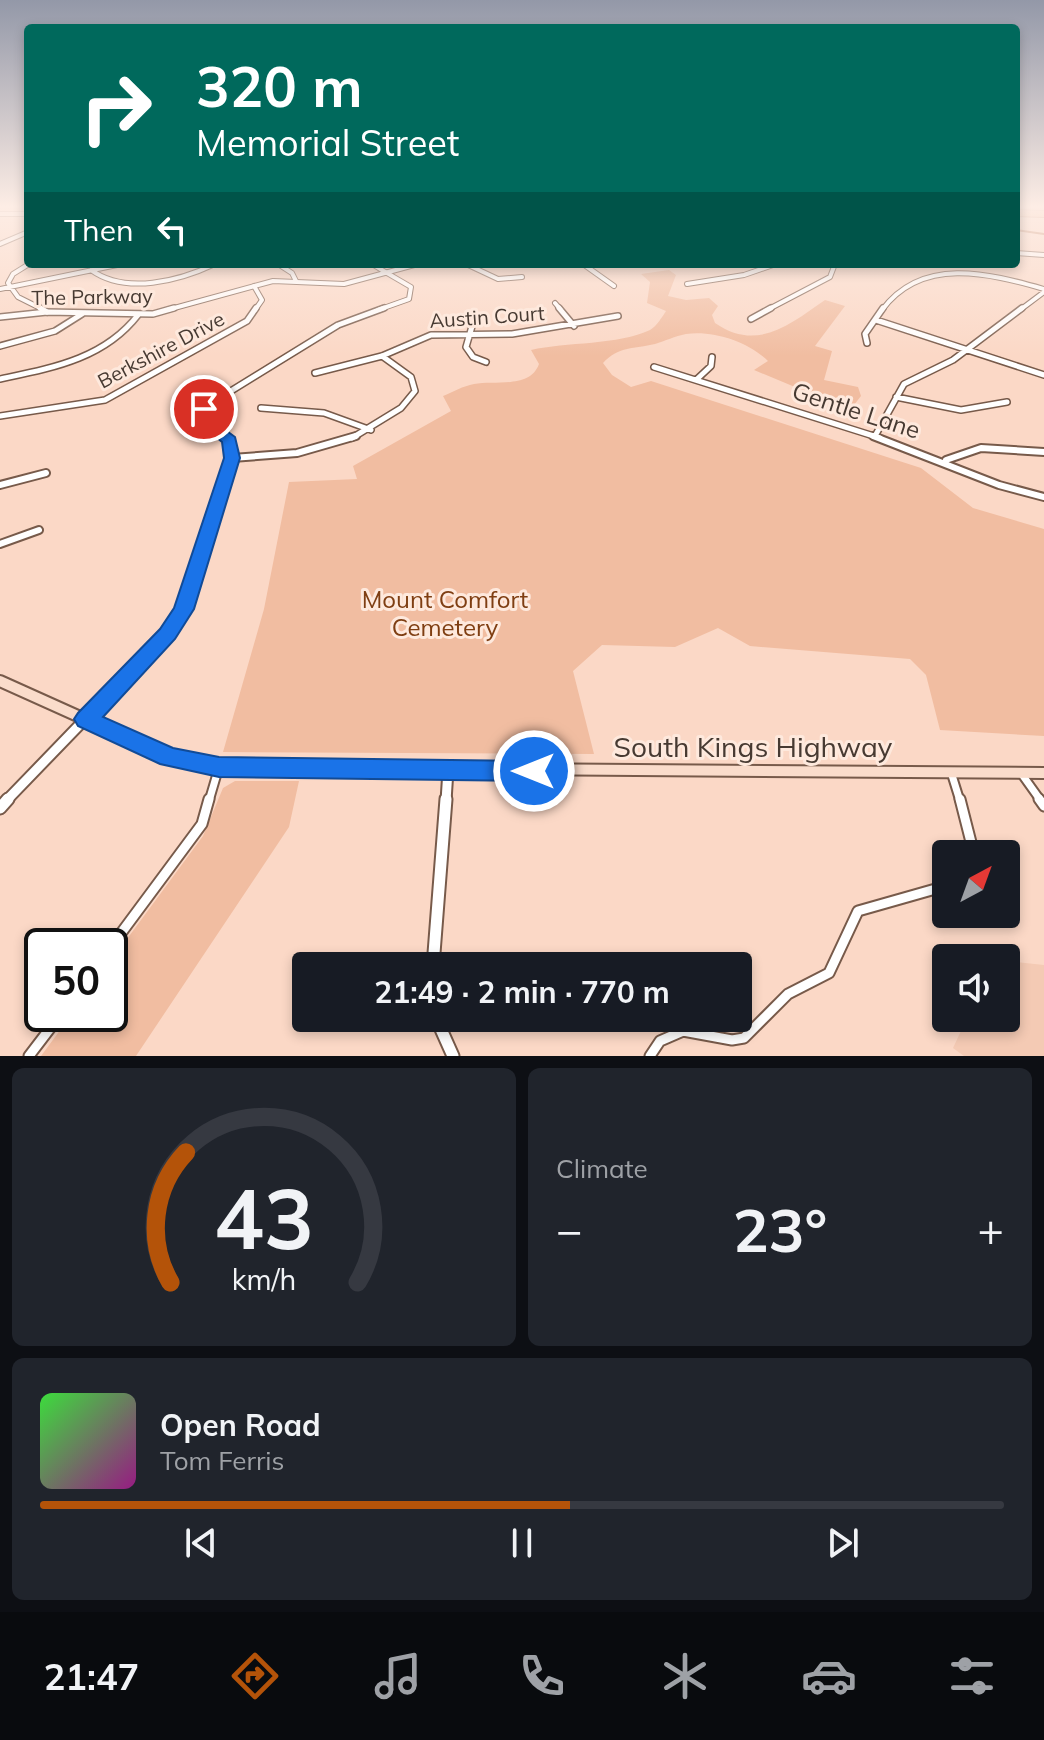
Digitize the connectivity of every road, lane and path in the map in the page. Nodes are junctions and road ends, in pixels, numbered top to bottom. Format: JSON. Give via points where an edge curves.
{"nodes":[{"id":1,"x":24,"y":267,"type":"edge"},
{"id":2,"x":101,"y":268,"type":"edge"},
{"id":3,"x":206,"y":268,"type":"edge"},
{"id":4,"x":282,"y":268,"type":"edge"},
{"id":5,"x":379,"y":268,"type":"edge"},
{"id":6,"x":404,"y":268,"type":"edge"},
{"id":7,"x":475,"y":268,"type":"edge"},
{"id":8,"x":589,"y":268,"type":"edge"},
{"id":9,"x":764,"y":268,"type":"edge"},
{"id":10,"x":833,"y":268,"type":"edge"},
{"id":11,"x":91,"y":270,"type":"junction"},
{"id":12,"x":387,"y":273,"type":"junction"},
{"id":13,"x":522,"y":277,"type":"dead end"},
{"id":14,"x":296,"y":281,"type":"junction"},
{"id":15,"x":687,"y":284,"type":"dead end"},
{"id":16,"x":254,"y":286,"type":"junction"},
{"id":17,"x":614,"y":286,"type":"dead end"},
{"id":18,"x":10,"y":287,"type":"junction"},
{"id":19,"x":0,"y":289,"type":"edge"},
{"id":20,"x":1044,"y":291,"type":"edge"},
{"id":21,"x":1036,"y":298,"type":"junction"},
{"id":22,"x":1044,"y":301,"type":"edge"},
{"id":23,"x":555,"y":303,"type":"dead end"},
{"id":24,"x":47,"y":312,"type":"junction"},
{"id":25,"x":82,"y":314,"type":"junction"},
{"id":26,"x":138,"y":315,"type":"junction"},
{"id":27,"x":475,"y":316,"type":"dead end"},
{"id":28,"x":618,"y":316,"type":"dead end"},
{"id":29,"x":0,"y":317,"type":"edge"},
{"id":30,"x":751,"y":319,"type":"dead end"},
{"id":31,"x":876,"y":320,"type":"junction"},
{"id":32,"x":574,"y":326,"type":"junction"},
{"id":33,"x":468,"y":334,"type":"junction"},
{"id":34,"x":867,"y":343,"type":"dead end"},
{"id":35,"x":0,"y":346,"type":"edge"},
{"id":36,"x":966,"y":348,"type":"junction"},
{"id":37,"x":382,"y":356,"type":"junction"},
{"id":38,"x":712,"y":357,"type":"dead end"},
{"id":39,"x":486,"y":362,"type":"dead end"},
{"id":40,"x":654,"y":367,"type":"dead end"},
{"id":41,"x":315,"y":373,"type":"dead end"},
{"id":42,"x":1044,"y":375,"type":"edge"},
{"id":43,"x":0,"y":379,"type":"edge"},
{"id":44,"x":696,"y":380,"type":"junction"},
{"id":45,"x":896,"y":397,"type":"junction"},
{"id":46,"x":1007,"y":402,"type":"dead end"},
{"id":47,"x":261,"y":408,"type":"dead end"},
{"id":48,"x":0,"y":416,"type":"edge"},
{"id":49,"x":371,"y":430,"type":"junction"},
{"id":50,"x":875,"y":436,"type":"junction"},
{"id":51,"x":1044,"y":452,"type":"edge"},
{"id":52,"x":232,"y":458,"type":"junction"},
{"id":53,"x":946,"y":460,"type":"junction"},
{"id":54,"x":46,"y":473,"type":"dead end"},
{"id":55,"x":0,"y":485,"type":"edge"},
{"id":56,"x":1044,"y":497,"type":"edge"},
{"id":57,"x":39,"y":530,"type":"dead end"},
{"id":58,"x":0,"y":544,"type":"edge"},
{"id":59,"x":0,"y":681,"type":"edge"},
{"id":60,"x":86,"y":719,"type":"junction"},
{"id":61,"x":219,"y":767,"type":"junction"},
{"id":62,"x":448,"y":770,"type":"junction"},
{"id":63,"x":951,"y":772,"type":"junction"},
{"id":64,"x":1021,"y":773,"type":"junction"},
{"id":65,"x":1044,"y":773,"type":"edge"},
{"id":66,"x":1044,"y":806,"type":"edge"},
{"id":67,"x":0,"y":808,"type":"edge"},
{"id":68,"x":973,"y":840,"type":"edge"},
{"id":69,"x":932,"y":890,"type":"edge"},
{"id":70,"x":125,"y":928,"type":"edge"},
{"id":71,"x":434,"y":952,"type":"edge"},
{"id":72,"x":47,"y":1032,"type":"edge"},
{"id":73,"x":442,"y":1032,"type":"edge"},
{"id":74,"x":29,"y":1056,"type":"edge"},
{"id":75,"x":453,"y":1056,"type":"edge"},
{"id":76,"x":650,"y":1056,"type":"edge"}],
"edges":[{"from":1,"to":18,"type":"street","via":[[11,276]]},
{"from":2,"to":11,"type":"street"},
{"from":3,"to":11,"type":"street","via":[[135,284],[100,278]]},
{"from":4,"to":14,"type":"street"},
{"from":5,"to":12,"type":"street"},
{"from":6,"to":12,"type":"street","name":"The Parkway"},
{"from":7,"to":13,"type":"street","via":[[498,279]]},
{"from":8,"to":17,"type":"street"},
{"from":9,"to":15,"type":"street"},
{"from":10,"to":30,"type":"street","via":[[830,277]]},
{"from":11,"to":18,"type":"street"},
{"from":12,"to":14,"type":"street","name":"The Parkway","via":[[338,285]]},
{"from":12,"to":52,"type":"street","via":[[411,287],[409,299],[338,325],[204,409],[204,421],[230,440]]},
{"from":14,"to":16,"type":"street","name":"The Parkway"},
{"from":16,"to":26,"type":"street","name":"The Parkway","via":[[180,309]]},
{"from":16,"to":48,"type":"street","name":"Berkshire Drive","via":[[262,300],[247,321],[110,399]]},
{"from":18,"to":19,"type":"street"},
{"from":18,"to":24,"type":"street"},
{"from":20,"to":21,"type":"street"},
{"from":20,"to":31,"type":"street","via":[[998,277],[935,275],[899,291]]},
{"from":21,"to":22,"type":"street"},
{"from":21,"to":36,"type":"street"},
{"from":23,"to":32,"type":"street"},
{"from":24,"to":25,"type":"street","name":"The Parkway"},
{"from":24,"to":29,"type":"street","name":"The Parkway"},
{"from":25,"to":26,"type":"street","name":"The Parkway"},
{"from":25,"to":35,"type":"street","via":[[55,331]]},
{"from":26,"to":43,"type":"street","via":[[126,332],[91,354]]},
{"from":27,"to":33,"type":"street"},
{"from":28,"to":32,"type":"street","name":"Austin Court"},
{"from":31,"to":34,"type":"street","via":[[864,336]]},
{"from":31,"to":36,"type":"street"},
{"from":32,"to":33,"type":"street","name":"Austin Court"},
{"from":33,"to":37,"type":"street","name":"Austin Court","via":[[420,338]]},
{"from":33,"to":39,"type":"street","via":[[467,350]]},
{"from":36,"to":42,"type":"street"},
{"from":36,"to":45,"type":"street","via":[[945,365],[908,381]]},
{"from":37,"to":41,"type":"street","name":"Austin Court"},
{"from":37,"to":49,"type":"street","via":[[411,377],[416,389],[407,403]]},
{"from":38,"to":44,"type":"street","via":[[711,366]]},
{"from":40,"to":44,"type":"street","name":"Gentle Lane"},
{"from":44,"to":50,"type":"street","name":"Gentle Lane"},
{"from":45,"to":46,"type":"street","via":[[961,410]]},
{"from":45,"to":50,"type":"street"},
{"from":47,"to":49,"type":"street","via":[[324,413]]},
{"from":49,"to":52,"type":"street","via":[[315,452]]},
{"from":50,"to":53,"type":"street","name":"Gentle Lane"},
{"from":51,"to":53,"type":"street","via":[[977,448]]},
{"from":52,"to":60,"type":"street","via":[[178,620]]},
{"from":53,"to":56,"type":"street","name":"Gentle Lane","via":[[999,485]]},
{"from":54,"to":55,"type":"street"},
{"from":57,"to":58,"type":"street"},
{"from":59,"to":60,"type":"main road","name":"South Kings Highway"},
{"from":60,"to":61,"type":"main road","name":"South Kings Highway","via":[[169,757]]},
{"from":60,"to":67,"type":"street"},
{"from":61,"to":62,"type":"main road","name":"South Kings Highway"},
{"from":61,"to":70,"type":"street","via":[[202,824]]},
{"from":62,"to":63,"type":"main road","name":"South Kings Highway"},
{"from":62,"to":71,"type":"street"},
{"from":63,"to":64,"type":"main road","name":"South Kings Highway"},
{"from":63,"to":68,"type":"street"},
{"from":64,"to":65,"type":"main road","name":"South Kings Highway"},
{"from":64,"to":66,"type":"street"},
{"from":69,"to":76,"type":"street","via":[[858,911],[829,973],[788,994],[744,1038],[681,1032],[664,1037]]},
{"from":72,"to":74,"type":"street"},
{"from":73,"to":75,"type":"street"}]}
